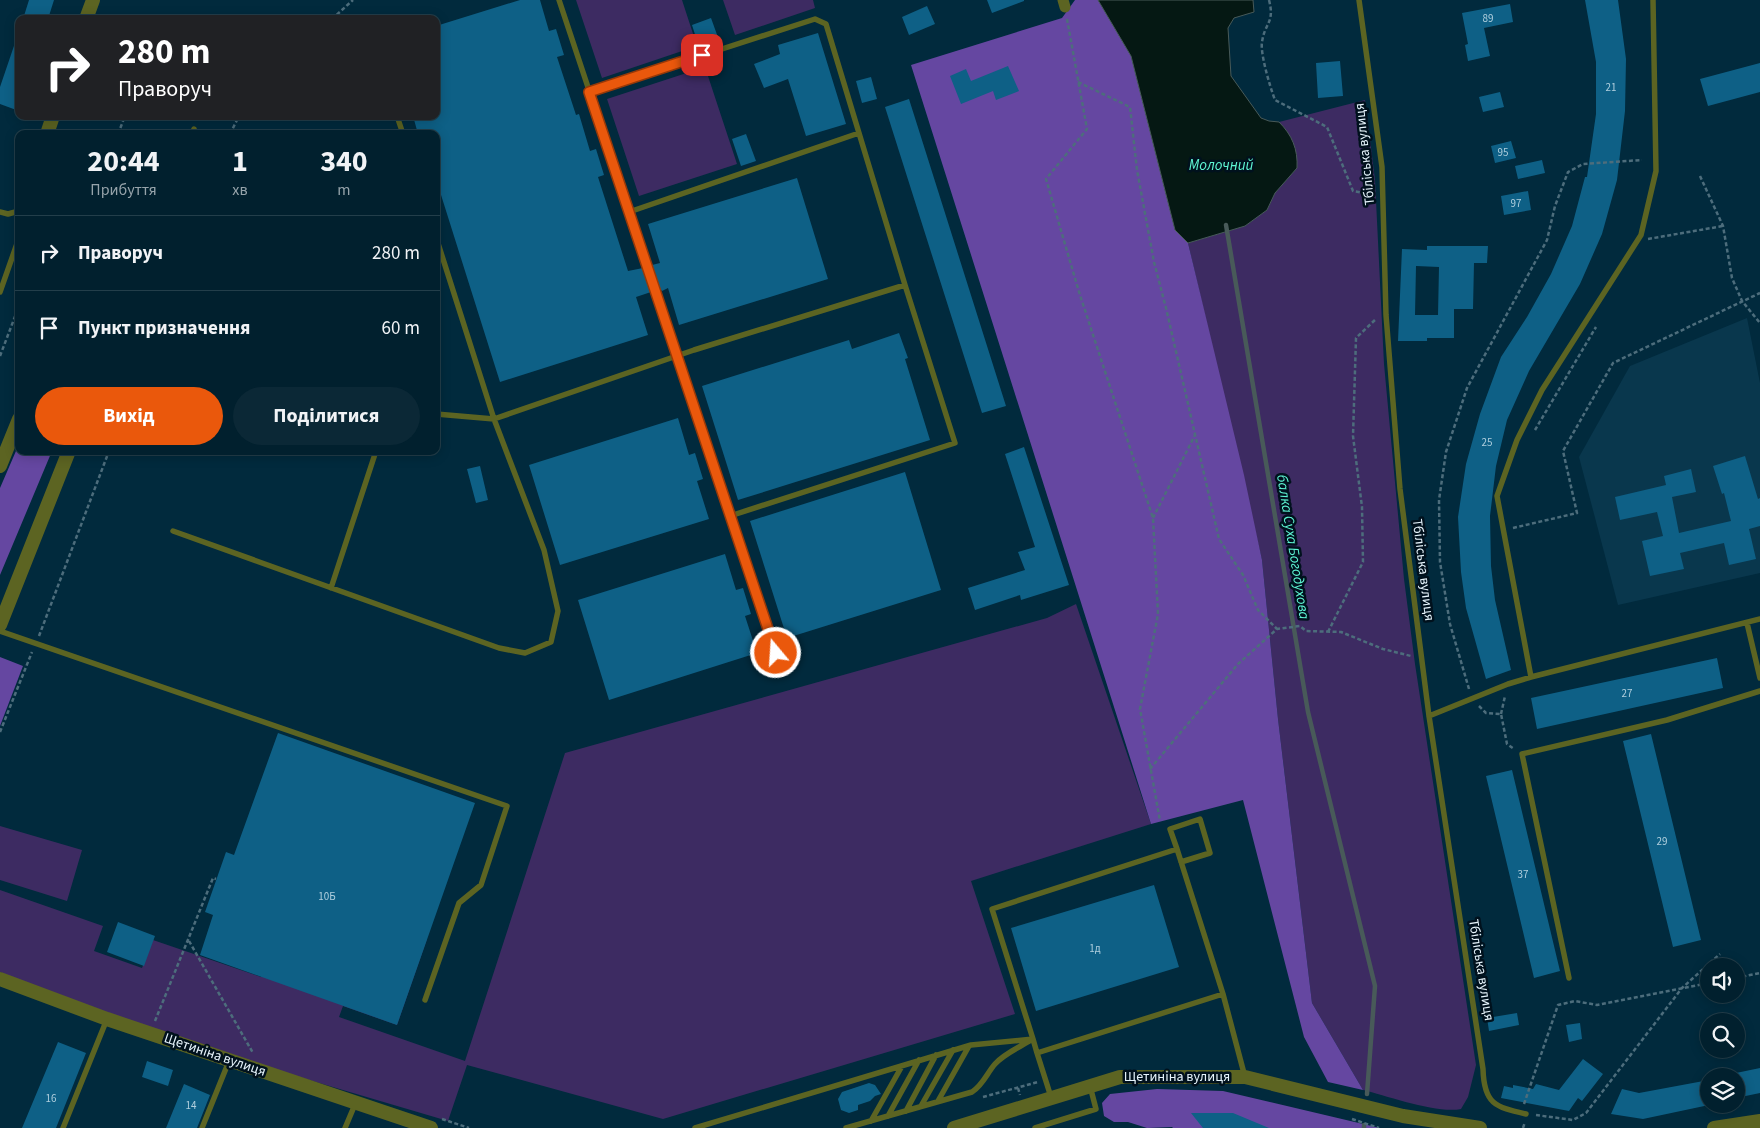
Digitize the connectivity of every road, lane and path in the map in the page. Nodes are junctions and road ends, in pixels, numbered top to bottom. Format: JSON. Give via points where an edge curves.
{"nodes":[{"id":1,"x":93,"y":0,"type":"edge"},
{"id":2,"x":353,"y":0,"type":"edge"},
{"id":3,"x":559,"y":0,"type":"edge"},
{"id":4,"x":1269,"y":0,"type":"edge"},
{"id":5,"x":1359,"y":0,"type":"edge"},
{"id":6,"x":1653,"y":0,"type":"edge"},
{"id":7,"x":1064,"y":4,"type":"edge"},
{"id":8,"x":87,"y":15,"type":"edge"},
{"id":9,"x":336,"y":15,"type":"edge"},
{"id":10,"x":1078,"y":82,"type":"junction"},
{"id":11,"x":589,"y":92,"type":"junction"},
{"id":12,"x":859,"y":133,"type":"junction"},
{"id":13,"x":1642,"y":160,"type":"dead end"},
{"id":14,"x":1700,"y":176,"type":"dead end"},
{"id":15,"x":1383,"y":197,"type":"junction"},
{"id":16,"x":0,"y":212,"type":"edge"},
{"id":17,"x":15,"y":212,"type":"edge"},
{"id":18,"x":629,"y":212,"type":"junction"},
{"id":19,"x":1723,"y":226,"type":"junction"},
{"id":20,"x":1644,"y":247,"type":"dead end"},
{"id":21,"x":15,"y":249,"type":"edge"},
{"id":22,"x":440,"y":250,"type":"edge"},
{"id":23,"x":905,"y":285,"type":"junction"},
{"id":24,"x":0,"y":292,"type":"edge"},
{"id":25,"x":1760,"y":293,"type":"edge"},
{"id":26,"x":1742,"y":301,"type":"junction"},
{"id":27,"x":1386,"y":310,"type":"junction"},
{"id":28,"x":15,"y":317,"type":"edge"},
{"id":29,"x":1600,"y":320,"type":"dead end"},
{"id":30,"x":1760,"y":323,"type":"edge"},
{"id":31,"x":0,"y":356,"type":"edge"},
{"id":32,"x":677,"y":356,"type":"junction"},
{"id":33,"x":440,"y":414,"type":"edge"},
{"id":34,"x":494,"y":419,"type":"junction"},
{"id":35,"x":15,"y":429,"type":"edge"},
{"id":36,"x":1195,"y":435,"type":"junction"},
{"id":37,"x":1531,"y":436,"type":"dead end"},
{"id":38,"x":66,"y":455,"type":"edge"},
{"id":39,"x":106,"y":455,"type":"edge"},
{"id":40,"x":375,"y":455,"type":"edge"},
{"id":41,"x":0,"y":466,"type":"edge"},
{"id":42,"x":730,"y":516,"type":"junction"},
{"id":43,"x":1153,"y":518,"type":"junction"},
{"id":44,"x":1512,"y":520,"type":"dead end"},
{"id":45,"x":173,"y":531,"type":"dead end"},
{"id":46,"x":331,"y":588,"type":"junction"},
{"id":47,"x":1760,"y":619,"type":"edge"},
{"id":48,"x":1747,"y":623,"type":"junction"},
{"id":49,"x":0,"y":625,"type":"edge"},
{"id":50,"x":1277,"y":629,"type":"junction"},
{"id":51,"x":0,"y":631,"type":"edge"},
{"id":52,"x":1328,"y":632,"type":"junction"},
{"id":53,"x":36,"y":643,"type":"junction"},
{"id":54,"x":776,"y":653,"type":"dead end"},
{"id":55,"x":1422,"y":659,"type":"junction"},
{"id":56,"x":1532,"y":677,"type":"junction"},
{"id":57,"x":1760,"y":678,"type":"edge"},
{"id":58,"x":1508,"y":684,"type":"junction"},
{"id":59,"x":1760,"y":691,"type":"edge"},
{"id":60,"x":1472,"y":699,"type":"junction"},
{"id":61,"x":1501,"y":714,"type":"junction"},
{"id":62,"x":1430,"y":716,"type":"junction"},
{"id":63,"x":0,"y":732,"type":"edge"},
{"id":64,"x":1522,"y":754,"type":"junction"},
{"id":65,"x":1150,"y":769,"type":"junction"},
{"id":66,"x":1160,"y":821,"type":"dead end"},
{"id":67,"x":1177,"y":849,"type":"junction"},
{"id":68,"x":1181,"y":862,"type":"junction"},
{"id":69,"x":216,"y":879,"type":"dead end"},
{"id":70,"x":189,"y":941,"type":"junction"},
{"id":71,"x":1720,"y":954,"type":"dead end"},
{"id":72,"x":1760,"y":973,"type":"edge"},
{"id":73,"x":1745,"y":976,"type":"edge"},
{"id":74,"x":1569,"y":978,"type":"dead end"},
{"id":75,"x":0,"y":979,"type":"edge"},
{"id":76,"x":1700,"y":985,"type":"edge"},
{"id":77,"x":1682,"y":988,"type":"junction"},
{"id":78,"x":1223,"y":994,"type":"junction"},
{"id":79,"x":425,"y":1000,"type":"dead end"},
{"id":80,"x":107,"y":1019,"type":"junction"},
{"id":81,"x":150,"y":1033,"type":"junction"},
{"id":82,"x":1033,"y":1039,"type":"junction"},
{"id":83,"x":969,"y":1046,"type":"junction"},
{"id":84,"x":953,"y":1050,"type":"junction"},
{"id":85,"x":1037,"y":1053,"type":"junction"},
{"id":86,"x":936,"y":1055,"type":"junction"},
{"id":87,"x":230,"y":1059,"type":"junction"},
{"id":88,"x":919,"y":1060,"type":"junction"},
{"id":89,"x":902,"y":1066,"type":"junction"},
{"id":90,"x":263,"y":1072,"type":"junction"},
{"id":91,"x":1035,"y":1074,"type":"dead end"},
{"id":92,"x":1245,"y":1077,"type":"junction"},
{"id":93,"x":1090,"y":1086,"type":"junction"},
{"id":94,"x":987,"y":1090,"type":"dead end"},
{"id":95,"x":1051,"y":1098,"type":"junction"},
{"id":96,"x":938,"y":1101,"type":"junction"},
{"id":97,"x":356,"y":1102,"type":"junction"},
{"id":98,"x":921,"y":1106,"type":"junction"},
{"id":99,"x":906,"y":1111,"type":"junction"},
{"id":100,"x":1524,"y":1113,"type":"junction"},
{"id":101,"x":888,"y":1116,"type":"junction"},
{"id":102,"x":871,"y":1121,"type":"junction"},
{"id":103,"x":1760,"y":1121,"type":"edge"},
{"id":104,"x":1403,"y":1122,"type":"edge"},
{"id":105,"x":63,"y":1128,"type":"edge"},
{"id":106,"x":202,"y":1128,"type":"edge"},
{"id":107,"x":345,"y":1128,"type":"edge"},
{"id":108,"x":431,"y":1128,"type":"edge"},
{"id":109,"x":695,"y":1128,"type":"edge"},
{"id":110,"x":846,"y":1128,"type":"edge"},
{"id":111,"x":954,"y":1128,"type":"edge"},
{"id":112,"x":1035,"y":1128,"type":"edge"},
{"id":113,"x":1480,"y":1128,"type":"edge"},
{"id":114,"x":1714,"y":1128,"type":"edge"}],
"edges":[{"from":1,"to":8,"type":"street"},
{"from":2,"to":9,"type":"path"},
{"from":3,"to":11,"type":"lane"},
{"from":4,"to":15,"type":"path","via":[[1272,13],[1262,42],[1275,100],[1327,126],[1353,191]]},
{"from":5,"to":15,"type":"lane","name":"Тбіліська вулиця","via":[[1382,167]]},
{"from":6,"to":56,"type":"lane","via":[[1656,171],[1641,235],[1542,390],[1517,440],[1497,496]]},
{"from":7,"to":10,"type":"path"},
{"from":10,"to":36,"type":"path","via":[[1130,107],[1137,170],[1154,262]]},
{"from":10,"to":43,"type":"path","via":[[1087,130],[1046,179],[1079,292]]},
{"from":11,"to":12,"type":"lane","via":[[815,19],[826,24]]},
{"from":11,"to":18,"type":"lane"},
{"from":12,"to":18,"type":"lane"},
{"from":12,"to":23,"type":"lane"},
{"from":13,"to":60,"type":"path","via":[[1583,164],[1568,172],[1547,240],[1467,388],[1446,452],[1439,500],[1440,562],[1450,624]]},
{"from":14,"to":19,"type":"path"},
{"from":15,"to":27,"type":"lane","name":"Тбіліська вулиця"},
{"from":16,"to":17,"type":"lane"},
{"from":18,"to":32,"type":"lane"},
{"from":19,"to":20,"type":"path","via":[[1648,239]]},
{"from":19,"to":26,"type":"path","via":[[1732,278]]},
{"from":21,"to":24,"type":"lane"},
{"from":22,"to":34,"type":"lane"},
{"from":23,"to":32,"type":"lane"},
{"from":23,"to":42,"type":"lane","via":[[955,443]]},
{"from":25,"to":26,"type":"path"},
{"from":26,"to":30,"type":"path"},
{"from":26,"to":44,"type":"path","via":[[1613,363],[1562,451],[1576,513],[1513,528]]},
{"from":27,"to":52,"type":"path","via":[[1356,338],[1353,436],[1362,507],[1363,562]]},
{"from":27,"to":55,"type":"lane","name":"Тбіліська вулиця","via":[[1400,489]]},
{"from":28,"to":31,"type":"path"},
{"from":29,"to":37,"type":"path"},
{"from":32,"to":34,"type":"lane"},
{"from":32,"to":42,"type":"lane"},
{"from":33,"to":34,"type":"lane"},
{"from":34,"to":46,"type":"lane","via":[[544,550],[558,611],[551,642],[525,653],[499,648]]},
{"from":35,"to":41,"type":"street"},
{"from":36,"to":43,"type":"path"},
{"from":36,"to":50,"type":"path","via":[[1219,539],[1243,575],[1258,610]]},
{"from":38,"to":49,"type":"street"},
{"from":39,"to":53,"type":"path"},
{"from":40,"to":46,"type":"lane"},
{"from":42,"to":54,"type":"lane"},
{"from":43,"to":65,"type":"path","via":[[1158,614],[1140,709]]},
{"from":45,"to":46,"type":"lane"},
{"from":47,"to":48,"type":"lane"},
{"from":48,"to":56,"type":"lane"},
{"from":48,"to":57,"type":"lane"},
{"from":50,"to":52,"type":"path","via":[[1300,626],[1306,631]]},
{"from":50,"to":65,"type":"path","via":[[1238,664]]},
{"from":51,"to":53,"type":"lane"},
{"from":52,"to":55,"type":"path","via":[[1341,632]]},
{"from":53,"to":63,"type":"path"},
{"from":53,"to":79,"type":"lane","via":[[507,806],[481,885],[459,903]]},
{"from":55,"to":62,"type":"lane","name":"Тбіліська вулиця"},
{"from":56,"to":58,"type":"lane"},
{"from":58,"to":60,"type":"lane"},
{"from":58,"to":61,"type":"path"},
{"from":59,"to":64,"type":"lane","via":[[1667,720]]},
{"from":60,"to":61,"type":"path","via":[[1486,713]]},
{"from":60,"to":62,"type":"lane"},
{"from":61,"to":64,"type":"path","via":[[1508,744]]},
{"from":62,"to":100,"type":"lane","name":"Тбіліська вулиця","via":[[1484,1083],[1496,1105]]},
{"from":64,"to":74,"type":"lane"},
{"from":65,"to":66,"type":"path"},
{"from":67,"to":68,"type":"lane"},
{"from":67,"to":68,"type":"lane","via":[[1170,829],[1200,819],[1210,853]]},
{"from":67,"to":82,"type":"lane","via":[[992,909]]},
{"from":68,"to":78,"type":"lane"},
{"from":69,"to":70,"type":"path","via":[[213,878]]},
{"from":70,"to":81,"type":"path"},
{"from":70,"to":90,"type":"path"},
{"from":71,"to":77,"type":"path"},
{"from":72,"to":73,"type":"path"},
{"from":75,"to":80,"type":"street","name":"Щетиніна вулиця"},
{"from":76,"to":77,"type":"path"},
{"from":77,"to":100,"type":"path","via":[[1586,1113],[1573,1120]]},
{"from":77,"to":100,"type":"path","via":[[1597,1005],[1575,1001],[1558,1005]]},
{"from":78,"to":85,"type":"lane"},
{"from":78,"to":92,"type":"lane"},
{"from":80,"to":81,"type":"street","name":"Щетиніна вулиця"},
{"from":80,"to":105,"type":"lane"},
{"from":81,"to":87,"type":"street","name":"Щетиніна вулиця"},
{"from":82,"to":83,"type":"lane"},
{"from":82,"to":85,"type":"lane"},
{"from":82,"to":96,"type":"lane","via":[[1001,1058],[972,1092]]},
{"from":83,"to":84,"type":"lane"},
{"from":83,"to":96,"type":"lane"},
{"from":84,"to":86,"type":"lane"},
{"from":84,"to":98,"type":"lane"},
{"from":85,"to":95,"type":"lane"},
{"from":86,"to":88,"type":"lane"},
{"from":86,"to":99,"type":"lane"},
{"from":87,"to":90,"type":"street","name":"Щетиніна вулиця"},
{"from":87,"to":106,"type":"lane"},
{"from":88,"to":89,"type":"lane"},
{"from":88,"to":101,"type":"lane"},
{"from":89,"to":102,"type":"lane"},
{"from":89,"to":109,"type":"lane"},
{"from":90,"to":97,"type":"street","name":"Щетиніна вулиця"},
{"from":91,"to":94,"type":"path","via":[[1038,1082],[983,1097]]},
{"from":92,"to":93,"type":"street","name":"Щетиніна вулиця","via":[[1120,1076]]},
{"from":92,"to":104,"type":"street","name":"Щетиніна вулиця"},
{"from":93,"to":95,"type":"street","name":"Щетиніна вулиця"},
{"from":93,"to":112,"type":"lane","via":[[1096,1109]]},
{"from":95,"to":111,"type":"street","name":"Щетиніна вулиця"},
{"from":96,"to":98,"type":"lane"},
{"from":97,"to":107,"type":"lane"},
{"from":97,"to":108,"type":"street","name":"Щетиніна вулиця"},
{"from":98,"to":99,"type":"lane"},
{"from":99,"to":101,"type":"lane"},
{"from":101,"to":102,"type":"lane"},
{"from":102,"to":110,"type":"lane"},
{"from":103,"to":114,"type":"street"},
{"from":104,"to":113,"type":"street","name":"Щетиніна вулиця"}]}
